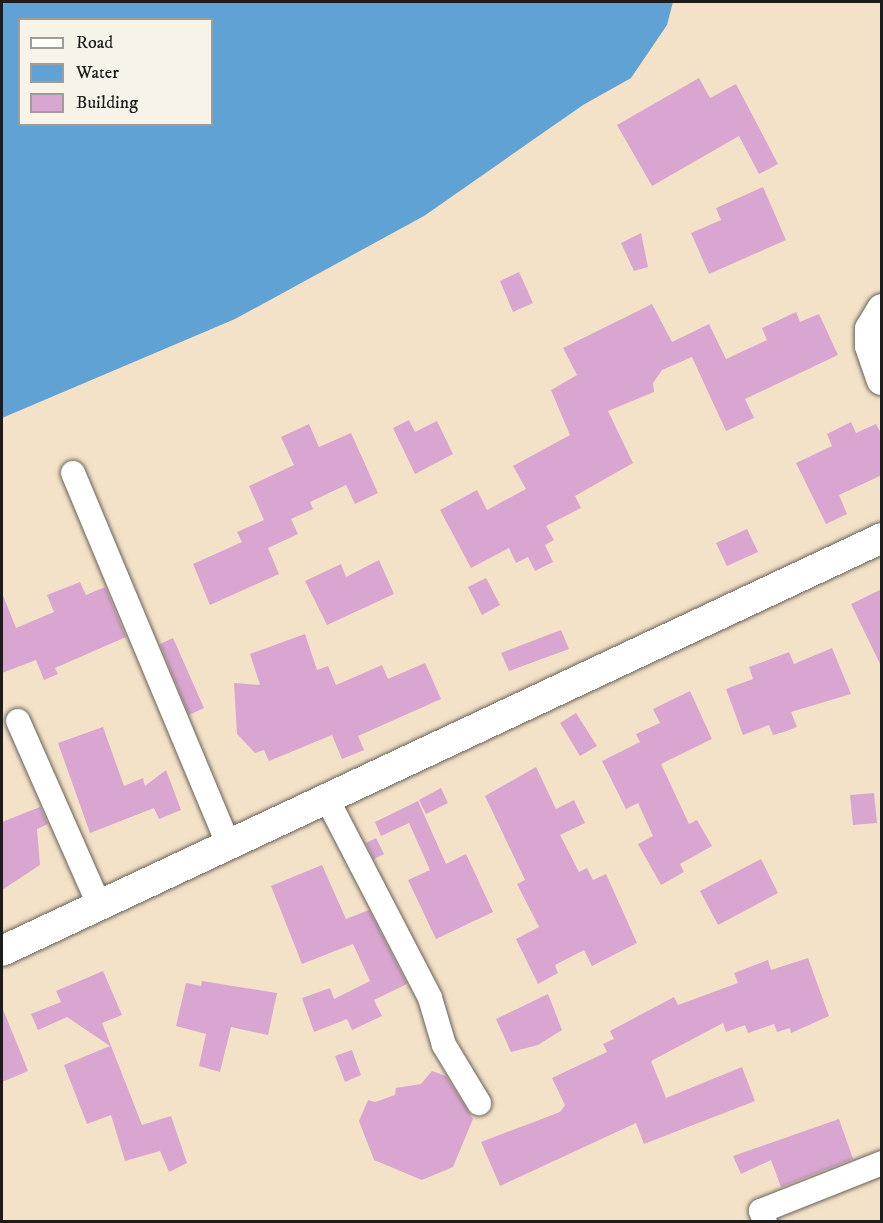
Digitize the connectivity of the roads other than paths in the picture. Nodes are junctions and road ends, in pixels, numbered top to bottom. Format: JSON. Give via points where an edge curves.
{"nodes":[{"id":1,"x":882,"y":309,"type":"edge"},
{"id":2,"x":882,"y":380,"type":"edge"},
{"id":3,"x":73,"y":473,"type":"dead end"},
{"id":4,"x":882,"y":538,"type":"edge"},
{"id":5,"x":18,"y":721,"type":"dead end"},
{"id":6,"x":326,"y":797,"type":"junction"},
{"id":7,"x":227,"y":842,"type":"junction"},
{"id":8,"x":99,"y":905,"type":"junction"},
{"id":9,"x":2,"y":951,"type":"edge"},
{"id":10,"x":479,"y":1102,"type":"dead end"},
{"id":11,"x":882,"y":1163,"type":"edge"},
{"id":12,"x":765,"y":1221,"type":"edge"}],
"edges":[{"from":1,"to":2,"type":"main road","via":[[870,329],[870,346]]},
{"from":3,"to":7,"type":"lane"},
{"from":4,"to":6,"type":"main road"},
{"from":5,"to":8,"type":"lane"},
{"from":6,"to":7,"type":"main road"},
{"from":6,"to":10,"type":"lane","via":[[430,998],[444,1045]]},
{"from":7,"to":8,"type":"main road"},
{"from":8,"to":9,"type":"main road"},
{"from":11,"to":12,"type":"lane","via":[[761,1211]]}]}
